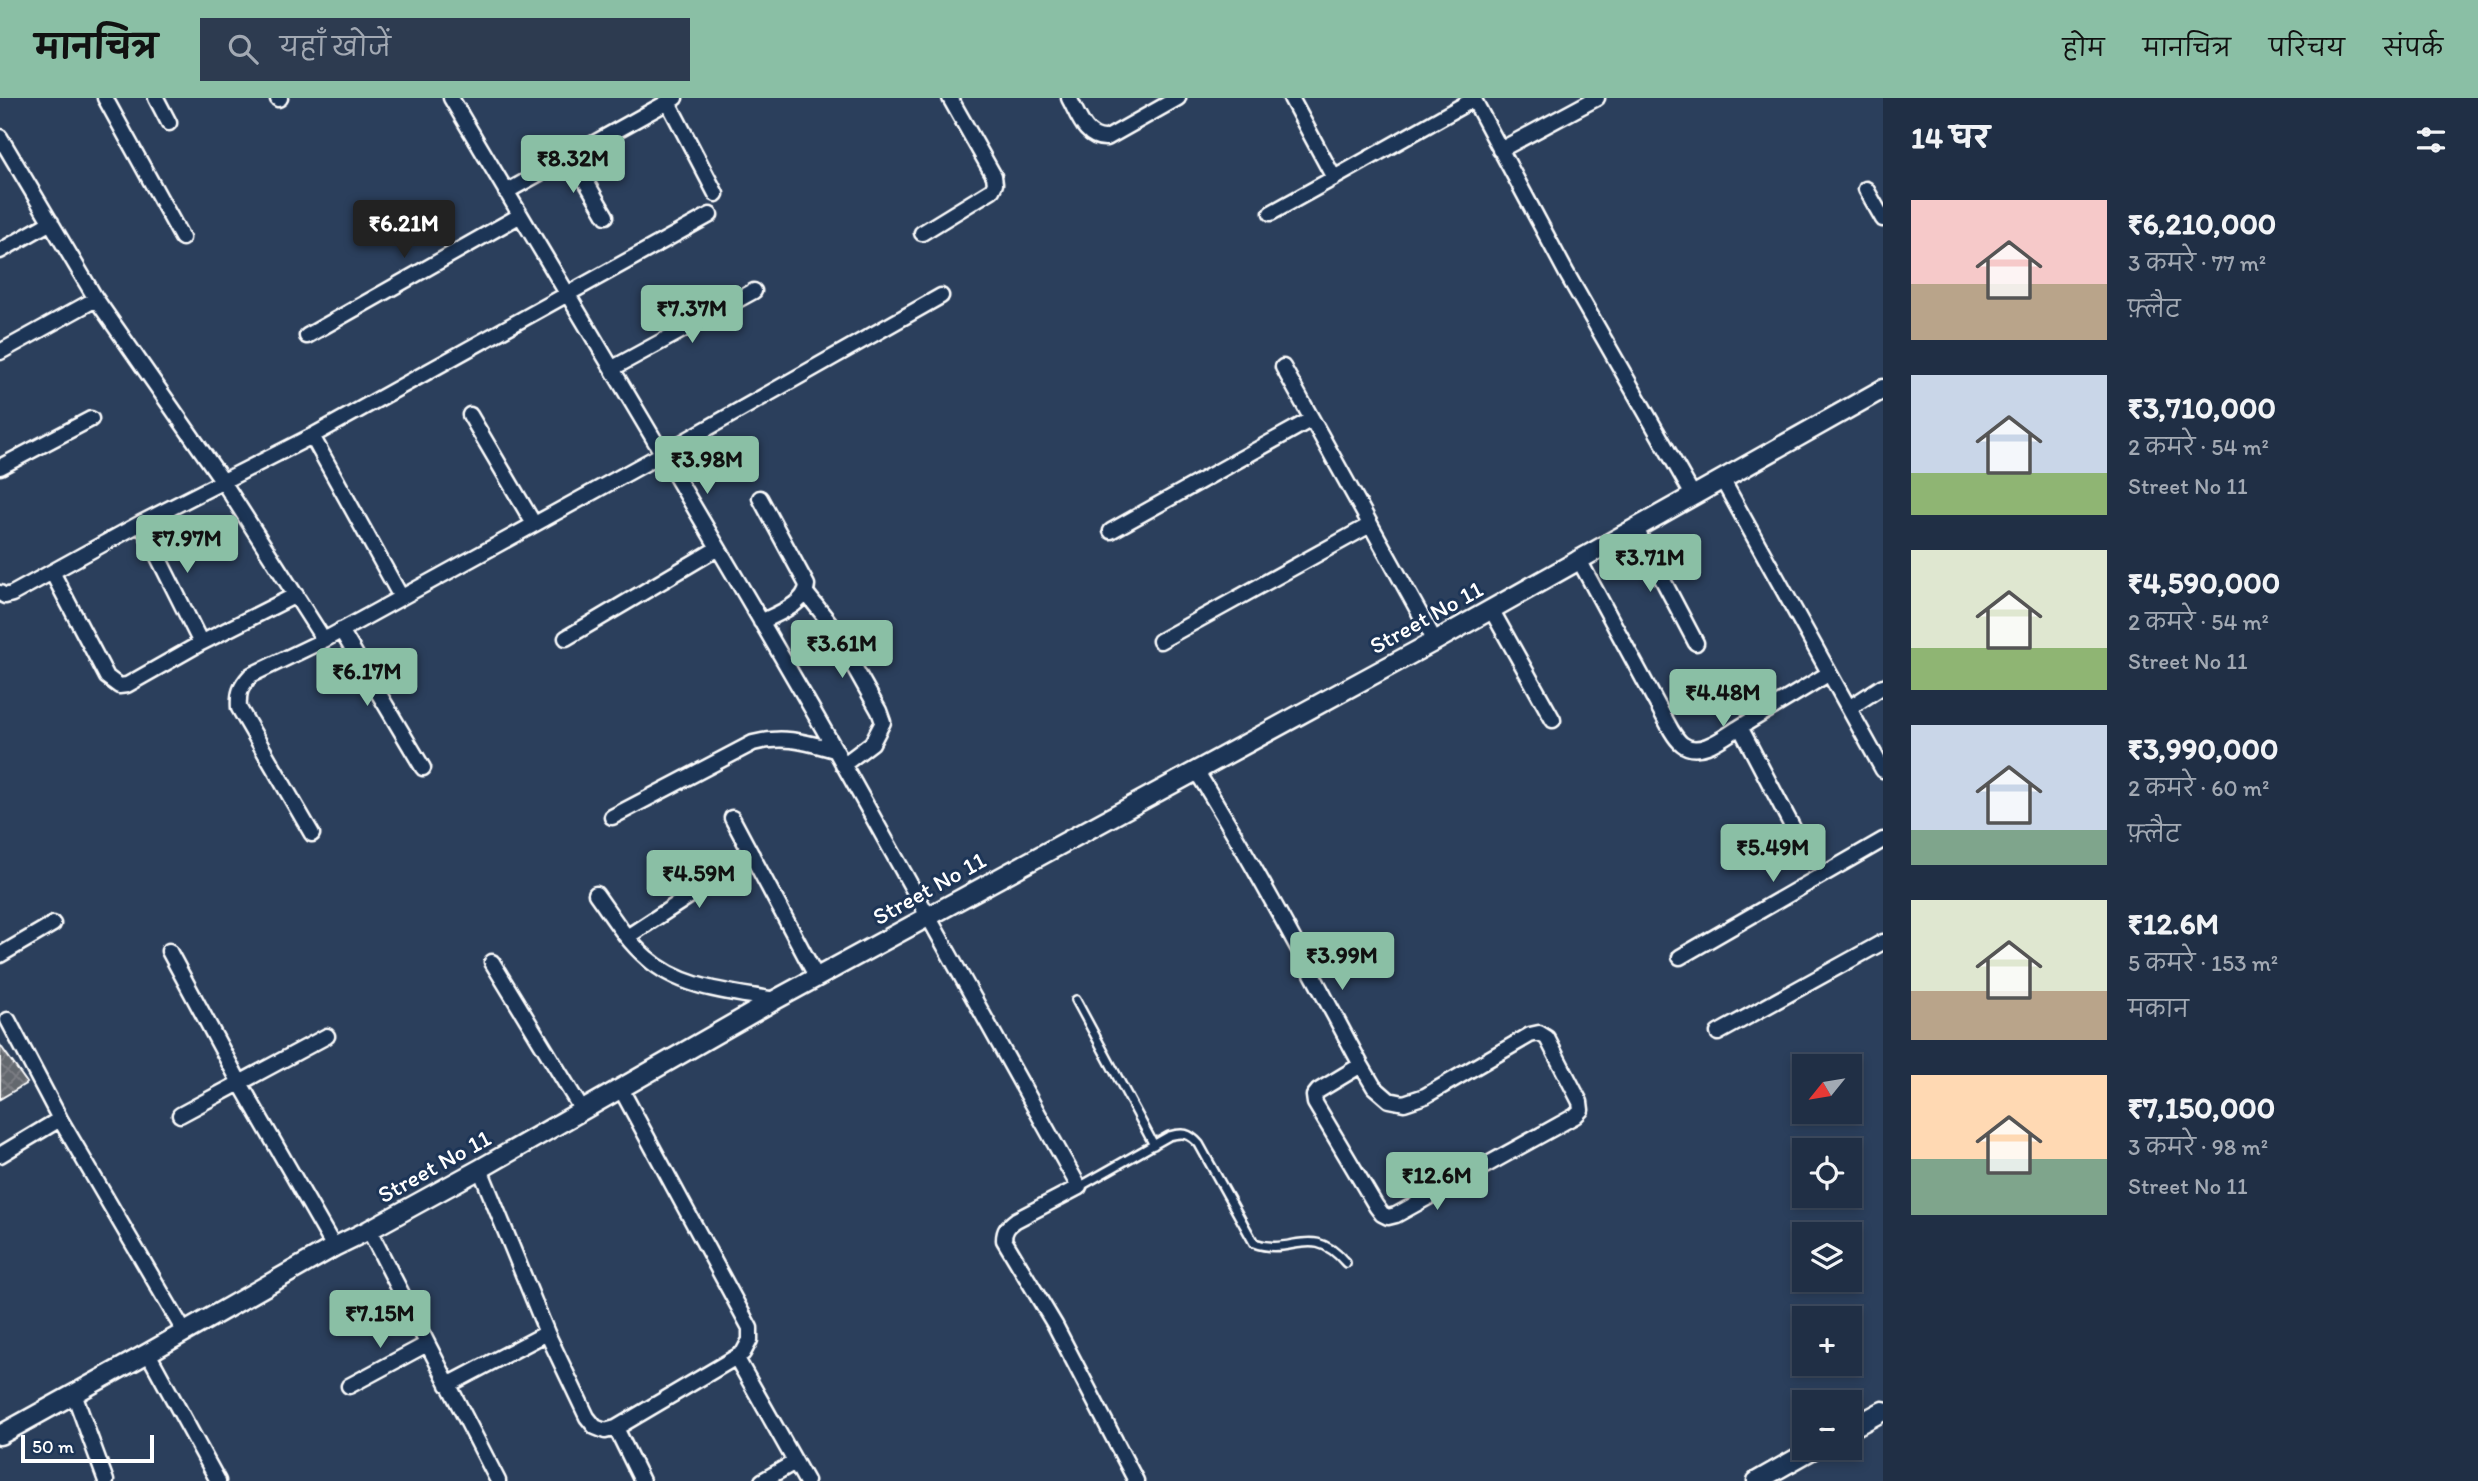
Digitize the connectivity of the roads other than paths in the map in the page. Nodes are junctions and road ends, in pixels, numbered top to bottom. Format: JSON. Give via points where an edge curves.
{"nodes":[{"id":1,"x":105,"y":98,"type":"edge"},
{"id":2,"x":156,"y":98,"type":"edge"},
{"id":3,"x":451,"y":98,"type":"edge"},
{"id":4,"x":950,"y":98,"type":"edge"},
{"id":5,"x":1069,"y":98,"type":"edge"},
{"id":6,"x":1178,"y":98,"type":"edge"},
{"id":7,"x":1291,"y":98,"type":"edge"},
{"id":8,"x":1597,"y":98,"type":"edge"},
{"id":9,"x":1473,"y":99,"type":"edge"},
{"id":10,"x":671,"y":100,"type":"edge"},
{"id":11,"x":169,"y":123,"type":"dead end"},
{"id":12,"x":0,"y":137,"type":"edge"},
{"id":13,"x":1500,"y":150,"type":"junction"},
{"id":14,"x":571,"y":156,"type":"junction"},
{"id":15,"x":1334,"y":178,"type":"junction"},
{"id":16,"x":1866,"y":189,"type":"dead end"},
{"id":17,"x":506,"y":192,"type":"junction"},
{"id":18,"x":716,"y":194,"type":"dead end"},
{"id":19,"x":1271,"y":213,"type":"dead end"},
{"id":20,"x":710,"y":215,"type":"dead end"},
{"id":21,"x":519,"y":216,"type":"junction"},
{"id":22,"x":606,"y":216,"type":"dead end"},
{"id":23,"x":1883,"y":219,"type":"edge"},
{"id":24,"x":51,"y":222,"type":"junction"},
{"id":25,"x":922,"y":233,"type":"dead end"},
{"id":26,"x":182,"y":239,"type":"dead end"},
{"id":27,"x":0,"y":251,"type":"edge"},
{"id":28,"x":754,"y":291,"type":"dead end"},
{"id":29,"x":566,"y":295,"type":"junction"},
{"id":30,"x":941,"y":296,"type":"dead end"},
{"id":31,"x":96,"y":299,"type":"junction"},
{"id":32,"x":307,"y":335,"type":"dead end"},
{"id":33,"x":0,"y":352,"type":"edge"},
{"id":34,"x":1283,"y":367,"type":"dead end"},
{"id":35,"x":613,"y":368,"type":"junction"},
{"id":36,"x":1883,"y":389,"type":"edge"},
{"id":37,"x":470,"y":415,"type":"dead end"},
{"id":38,"x":91,"y":419,"type":"dead end"},
{"id":39,"x":1311,"y":419,"type":"junction"},
{"id":40,"x":312,"y":436,"type":"junction"},
{"id":41,"x":662,"y":454,"type":"junction"},
{"id":42,"x":0,"y":467,"type":"edge"},
{"id":43,"x":1722,"y":479,"type":"junction"},
{"id":44,"x":222,"y":480,"type":"junction"},
{"id":45,"x":1694,"y":497,"type":"junction"},
{"id":46,"x":760,"y":498,"type":"dead end"},
{"id":47,"x":141,"y":523,"type":"junction"},
{"id":48,"x":534,"y":524,"type":"junction"},
{"id":49,"x":1370,"y":525,"type":"junction"},
{"id":50,"x":1635,"y":527,"type":"junction"},
{"id":51,"x":1111,"y":531,"type":"dead end"},
{"id":52,"x":718,"y":548,"type":"junction"},
{"id":53,"x":1578,"y":558,"type":"junction"},
{"id":54,"x":51,"y":572,"type":"junction"},
{"id":55,"x":0,"y":593,"type":"edge"},
{"id":56,"x":806,"y":593,"type":"junction"},
{"id":57,"x":296,"y":595,"type":"junction"},
{"id":58,"x":401,"y":597,"type":"junction"},
{"id":59,"x":1491,"y":610,"type":"junction"},
{"id":60,"x":761,"y":622,"type":"junction"},
{"id":61,"x":341,"y":630,"type":"junction"},
{"id":62,"x":566,"y":638,"type":"dead end"},
{"id":63,"x":324,"y":639,"type":"junction"},
{"id":64,"x":1160,"y":640,"type":"dead end"},
{"id":65,"x":1435,"y":641,"type":"junction"},
{"id":66,"x":201,"y":643,"type":"junction"},
{"id":67,"x":1696,"y":643,"type":"dead end"},
{"id":68,"x":1828,"y":674,"type":"junction"},
{"id":69,"x":1883,"y":686,"type":"edge"},
{"id":70,"x":1849,"y":708,"type":"junction"},
{"id":71,"x":1553,"y":720,"type":"dead end"},
{"id":72,"x":1740,"y":727,"type":"junction"},
{"id":73,"x":835,"y":750,"type":"junction"},
{"id":74,"x":843,"y":765,"type":"junction"},
{"id":75,"x":423,"y":768,"type":"dead end"},
{"id":76,"x":1883,"y":770,"type":"edge"},
{"id":77,"x":1197,"y":772,"type":"junction"},
{"id":78,"x":612,"y":817,"type":"dead end"},
{"id":79,"x":732,"y":818,"type":"dead end"},
{"id":80,"x":1794,"y":830,"type":"dead end"},
{"id":81,"x":312,"y":834,"type":"dead end"},
{"id":82,"x":1883,"y":840,"type":"edge"},
{"id":83,"x":752,"y":855,"type":"junction"},
{"id":84,"x":596,"y":894,"type":"dead end"},
{"id":85,"x":928,"y":916,"type":"junction"},
{"id":86,"x":53,"y":924,"type":"dead end"},
{"id":87,"x":626,"y":937,"type":"junction"},
{"id":88,"x":1883,"y":942,"type":"edge"},
{"id":89,"x":169,"y":951,"type":"dead end"},
{"id":90,"x":0,"y":955,"type":"edge"},
{"id":91,"x":1680,"y":957,"type":"dead end"},
{"id":92,"x":492,"y":962,"type":"dead end"},
{"id":93,"x":817,"y":978,"type":"junction"},
{"id":94,"x":775,"y":1000,"type":"junction"},
{"id":95,"x":1076,"y":1000,"type":"dead end"},
{"id":96,"x":8,"y":1020,"type":"dead end"},
{"id":97,"x":1718,"y":1034,"type":"dead end"},
{"id":98,"x":327,"y":1037,"type":"dead end"},
{"id":99,"x":1361,"y":1065,"type":"junction"},
{"id":100,"x":240,"y":1083,"type":"junction"},
{"id":101,"x":621,"y":1089,"type":"junction"},
{"id":102,"x":582,"y":1110,"type":"junction"},
{"id":103,"x":180,"y":1115,"type":"dead end"},
{"id":104,"x":60,"y":1119,"type":"junction"},
{"id":105,"x":1154,"y":1145,"type":"junction"},
{"id":106,"x":0,"y":1155,"type":"edge"},
{"id":107,"x":480,"y":1169,"type":"junction"},
{"id":108,"x":1079,"y":1187,"type":"junction"},
{"id":109,"x":369,"y":1230,"type":"junction"},
{"id":110,"x":334,"y":1247,"type":"junction"},
{"id":111,"x":1346,"y":1263,"type":"dead end"},
{"id":112,"x":185,"y":1333,"type":"junction"},
{"id":113,"x":547,"y":1333,"type":"junction"},
{"id":114,"x":427,"y":1344,"type":"junction"},
{"id":115,"x":148,"y":1353,"type":"junction"},
{"id":116,"x":736,"y":1357,"type":"junction"},
{"id":117,"x":448,"y":1385,"type":"junction"},
{"id":118,"x":349,"y":1386,"type":"dead end"},
{"id":119,"x":74,"y":1394,"type":"junction"},
{"id":120,"x":1883,"y":1410,"type":"edge"},
{"id":121,"x":1862,"y":1422,"type":"edge"},
{"id":122,"x":616,"y":1427,"type":"junction"},
{"id":123,"x":0,"y":1435,"type":"edge"},
{"id":124,"x":1794,"y":1460,"type":"edge"},
{"id":125,"x":795,"y":1462,"type":"junction"},
{"id":126,"x":106,"y":1481,"type":"edge"},
{"id":127,"x":218,"y":1481,"type":"edge"},
{"id":128,"x":498,"y":1481,"type":"edge"},
{"id":129,"x":642,"y":1481,"type":"edge"},
{"id":130,"x":762,"y":1481,"type":"edge"},
{"id":131,"x":806,"y":1481,"type":"edge"},
{"id":132,"x":1136,"y":1481,"type":"edge"},
{"id":133,"x":1757,"y":1481,"type":"edge"}],
"edges":[{"from":1,"to":26,"type":"street"},
{"from":2,"to":11,"type":"street"},
{"from":3,"to":17,"type":"street"},
{"from":4,"to":25,"type":"street","via":[[995,184]]},
{"from":5,"to":6,"type":"street","via":[[1085,128],[1099,139]]},
{"from":7,"to":15,"type":"street"},
{"from":8,"to":13,"type":"street"},
{"from":9,"to":13,"type":"street"},
{"from":9,"to":15,"type":"street"},
{"from":10,"to":14,"type":"street"},
{"from":10,"to":18,"type":"street"},
{"from":12,"to":24,"type":"street"},
{"from":13,"to":45,"type":"street"},
{"from":14,"to":17,"type":"street"},
{"from":14,"to":22,"type":"street"},
{"from":15,"to":19,"type":"street"},
{"from":16,"to":23,"type":"street"},
{"from":17,"to":21,"type":"street"},
{"from":20,"to":29,"type":"street"},
{"from":21,"to":29,"type":"street"},
{"from":21,"to":32,"type":"street"},
{"from":24,"to":27,"type":"street"},
{"from":24,"to":31,"type":"street"},
{"from":28,"to":35,"type":"street"},
{"from":29,"to":35,"type":"street"},
{"from":29,"to":40,"type":"street"},
{"from":30,"to":41,"type":"street"},
{"from":31,"to":33,"type":"street"},
{"from":31,"to":44,"type":"street"},
{"from":34,"to":39,"type":"street"},
{"from":35,"to":41,"type":"street"},
{"from":36,"to":43,"type":"street","name":"Street No 11"},
{"from":37,"to":48,"type":"street"},
{"from":38,"to":42,"type":"street"},
{"from":39,"to":49,"type":"street"},
{"from":39,"to":51,"type":"street"},
{"from":40,"to":44,"type":"street"},
{"from":40,"to":58,"type":"street"},
{"from":41,"to":48,"type":"street"},
{"from":41,"to":52,"type":"street"},
{"from":43,"to":45,"type":"street","name":"Street No 11"},
{"from":43,"to":68,"type":"street"},
{"from":44,"to":47,"type":"street"},
{"from":44,"to":57,"type":"street"},
{"from":45,"to":50,"type":"street","name":"Street No 11"},
{"from":46,"to":56,"type":"street","via":[[804,576]]},
{"from":47,"to":54,"type":"street"},
{"from":47,"to":66,"type":"street"},
{"from":48,"to":58,"type":"street"},
{"from":49,"to":64,"type":"street"},
{"from":49,"to":65,"type":"street"},
{"from":50,"to":53,"type":"street","name":"Street No 11"},
{"from":50,"to":67,"type":"street"},
{"from":52,"to":60,"type":"street"},
{"from":52,"to":62,"type":"street"},
{"from":53,"to":59,"type":"street","name":"Street No 11"},
{"from":53,"to":72,"type":"street","via":[[1682,745],[1693,750],[1706,747]]},
{"from":54,"to":55,"type":"street","via":[[12,594]]},
{"from":54,"to":66,"type":"street","via":[[107,677],[119,686]]},
{"from":56,"to":60,"type":"street"},
{"from":56,"to":74,"type":"street","via":[[829,622],[883,722],[872,743]]},
{"from":57,"to":63,"type":"street"},
{"from":57,"to":66,"type":"street"},
{"from":58,"to":61,"type":"street"},
{"from":59,"to":65,"type":"street","name":"Street No 11"},
{"from":59,"to":71,"type":"street"},
{"from":60,"to":73,"type":"street"},
{"from":61,"to":63,"type":"street"},
{"from":61,"to":75,"type":"street"},
{"from":63,"to":81,"type":"street","via":[[251,676],[238,695],[239,708]]},
{"from":65,"to":77,"type":"street","name":"Street No 11"},
{"from":68,"to":70,"type":"street"},
{"from":68,"to":72,"type":"street"},
{"from":69,"to":70,"type":"street"},
{"from":70,"to":76,"type":"street"},
{"from":72,"to":80,"type":"street"},
{"from":73,"to":74,"type":"street"},
{"from":73,"to":78,"type":"street","via":[[792,739],[754,743]]},
{"from":74,"to":85,"type":"street"},
{"from":77,"to":85,"type":"street","name":"Street No 11"},
{"from":77,"to":99,"type":"street","via":[[1285,922]]},
{"from":79,"to":83,"type":"street"},
{"from":82,"to":91,"type":"street"},
{"from":83,"to":87,"type":"street"},
{"from":83,"to":93,"type":"street"},
{"from":84,"to":87,"type":"street"},
{"from":85,"to":93,"type":"street","name":"Street No 11"},
{"from":85,"to":108,"type":"street"},
{"from":86,"to":90,"type":"street"},
{"from":87,"to":94,"type":"street","via":[[670,975]]},
{"from":88,"to":97,"type":"street"},
{"from":89,"to":100,"type":"street"},
{"from":92,"to":102,"type":"street"},
{"from":93,"to":94,"type":"street","name":"Street No 11"},
{"from":94,"to":101,"type":"street","name":"Street No 11"},
{"from":95,"to":105,"type":"lane"},
{"from":96,"to":104,"type":"street"},
{"from":98,"to":100,"type":"street"},
{"from":99,"to":99,"type":"street","via":[[1318,1091],[1315,1103],[1376,1206],[1388,1217],[1581,1110],[1547,1038],[1539,1033],[1425,1096],[1404,1102],[1389,1100],[1374,1087]]},
{"from":100,"to":103,"type":"street"},
{"from":100,"to":110,"type":"street"},
{"from":101,"to":102,"type":"street","name":"Street No 11"},
{"from":101,"to":116,"type":"street","via":[[750,1328],[750,1340]]},
{"from":102,"to":107,"type":"street","name":"Street No 11"},
{"from":104,"to":106,"type":"street"},
{"from":104,"to":112,"type":"street"},
{"from":105,"to":108,"type":"lane"},
{"from":105,"to":111,"type":"lane","via":[[1182,1132],[1191,1135],[1254,1243],[1264,1247],[1323,1243]]},
{"from":107,"to":109,"type":"street","name":"Street No 11"},
{"from":107,"to":113,"type":"street"},
{"from":108,"to":132,"type":"street","via":[[1016,1220],[1008,1226],[1004,1240],[1055,1325]]},
{"from":109,"to":110,"type":"street","name":"Street No 11"},
{"from":109,"to":114,"type":"street"},
{"from":110,"to":112,"type":"street","name":"Street No 11"},
{"from":112,"to":115,"type":"street","name":"Street No 11"},
{"from":113,"to":117,"type":"street"},
{"from":113,"to":122,"type":"street","via":[[594,1427],[605,1432]]},
{"from":114,"to":117,"type":"street"},
{"from":114,"to":118,"type":"street"},
{"from":115,"to":119,"type":"street","name":"Street No 11"},
{"from":115,"to":127,"type":"street"},
{"from":116,"to":122,"type":"street"},
{"from":116,"to":125,"type":"street"},
{"from":117,"to":128,"type":"street"},
{"from":119,"to":123,"type":"street","name":"Street No 11"},
{"from":119,"to":126,"type":"street"},
{"from":120,"to":121,"type":"street"},
{"from":122,"to":129,"type":"street"},
{"from":124,"to":133,"type":"street"},
{"from":125,"to":130,"type":"street"},
{"from":125,"to":131,"type":"street"}]}
